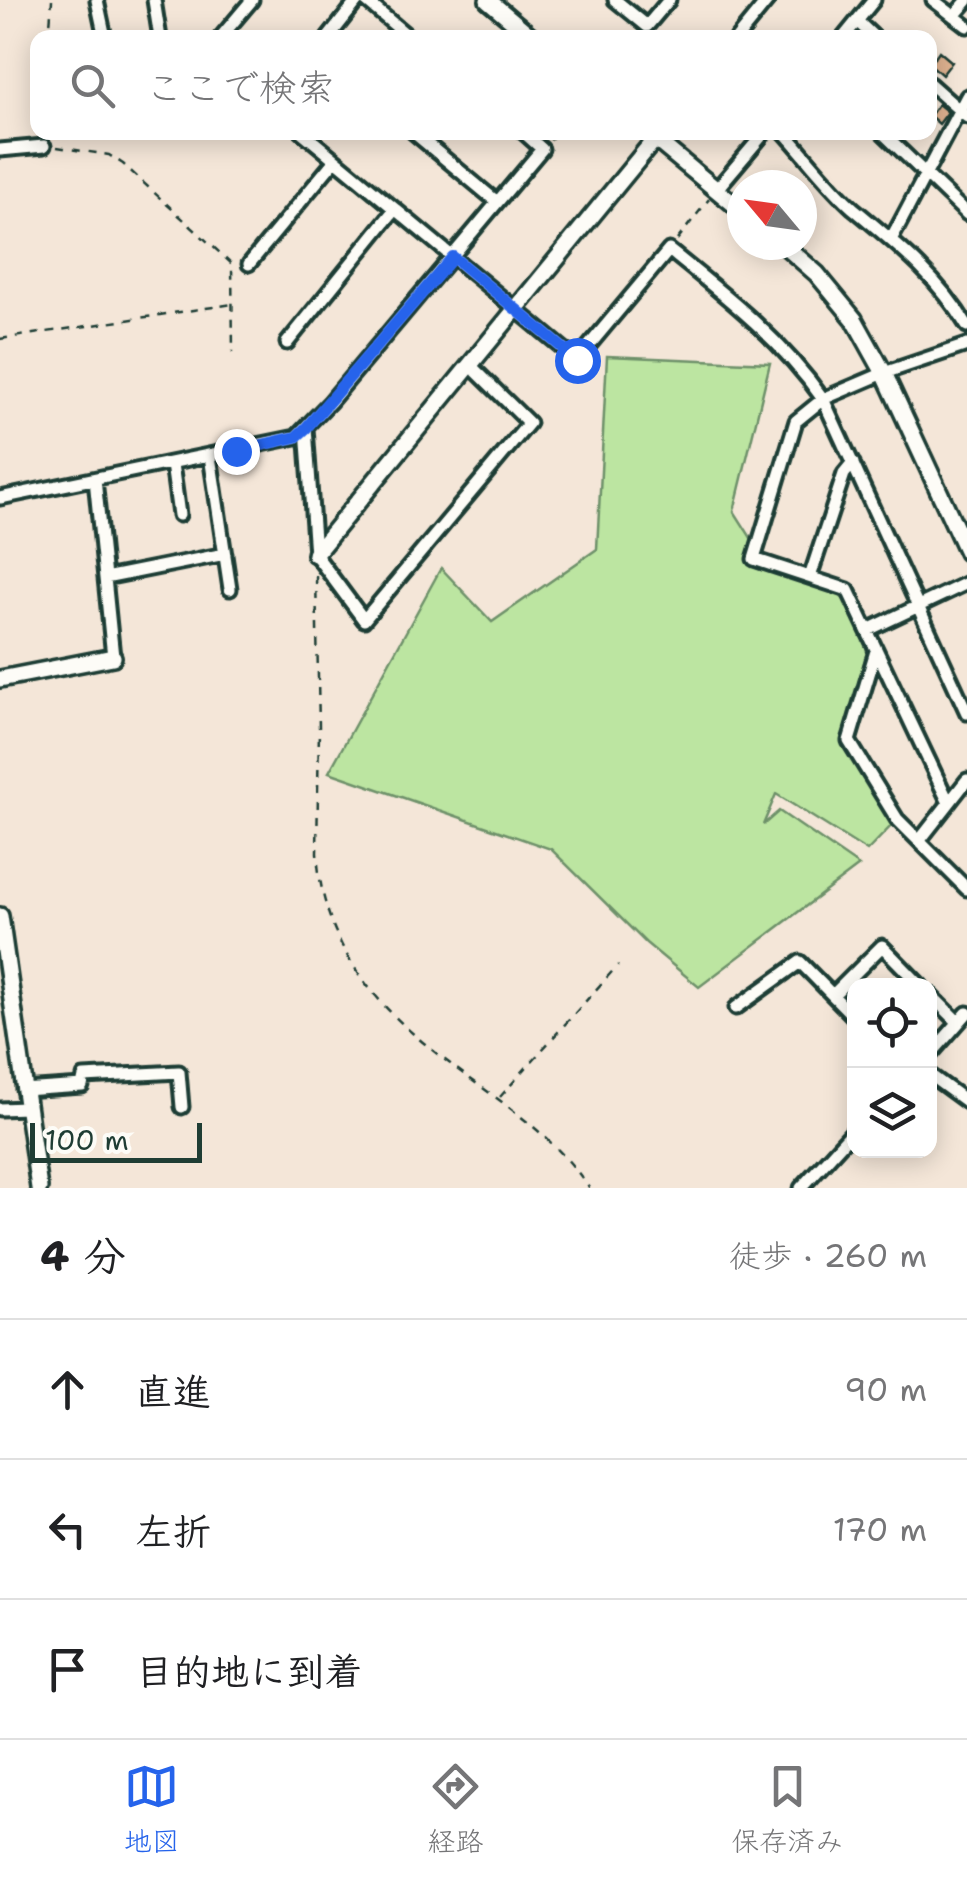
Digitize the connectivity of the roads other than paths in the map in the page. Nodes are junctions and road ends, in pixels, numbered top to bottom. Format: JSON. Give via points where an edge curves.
{"nodes":[{"id":1,"x":97,"y":0,"type":"edge"},
{"id":2,"x":154,"y":0,"type":"edge"},
{"id":3,"x":252,"y":0,"type":"edge"},
{"id":4,"x":362,"y":0,"type":"edge"},
{"id":5,"x":488,"y":0,"type":"edge"},
{"id":6,"x":615,"y":0,"type":"edge"},
{"id":7,"x":669,"y":0,"type":"edge"},
{"id":8,"x":768,"y":0,"type":"edge"},
{"id":9,"x":874,"y":0,"type":"edge"},
{"id":10,"x":934,"y":0,"type":"edge"},
{"id":11,"x":967,"y":2,"type":"edge"},
{"id":12,"x":954,"y":16,"type":"junction"},
{"id":13,"x":857,"y":22,"type":"junction"},
{"id":14,"x":967,"y":26,"type":"edge"},
{"id":15,"x":103,"y":30,"type":"edge"},
{"id":16,"x":159,"y":30,"type":"edge"},
{"id":17,"x":227,"y":30,"type":"edge"},
{"id":18,"x":335,"y":30,"type":"edge"},
{"id":19,"x":400,"y":30,"type":"edge"},
{"id":20,"x":524,"y":30,"type":"edge"},
{"id":21,"x":744,"y":30,"type":"edge"},
{"id":22,"x":850,"y":30,"type":"edge"},
{"id":23,"x":866,"y":30,"type":"edge"},
{"id":24,"x":937,"y":90,"type":"edge"},
{"id":25,"x":967,"y":96,"type":"edge"},
{"id":26,"x":963,"y":113,"type":"edge"},
{"id":27,"x":312,"y":140,"type":"edge"},
{"id":28,"x":423,"y":140,"type":"edge"},
{"id":29,"x":532,"y":140,"type":"edge"},
{"id":30,"x":650,"y":140,"type":"edge"},
{"id":31,"x":660,"y":140,"type":"edge"},
{"id":32,"x":759,"y":140,"type":"edge"},
{"id":33,"x":791,"y":140,"type":"edge"},
{"id":34,"x":891,"y":140,"type":"edge"},
{"id":35,"x":44,"y":146,"type":"road end"},
{"id":36,"x":0,"y":150,"type":"edge"},
{"id":37,"x":336,"y":160,"type":"junction"},
{"id":38,"x":925,"y":172,"type":"junction"},
{"id":39,"x":716,"y":190,"type":"junction"},
{"id":40,"x":727,"y":198,"type":"edge"},
{"id":41,"x":497,"y":202,"type":"junction"},
{"id":42,"x":395,"y":209,"type":"junction"},
{"id":43,"x":967,"y":214,"type":"edge"},
{"id":44,"x":892,"y":238,"type":"junction"},
{"id":45,"x":453,"y":257,"type":"junction"},
{"id":46,"x":801,"y":260,"type":"edge"},
{"id":47,"x":249,"y":264,"type":"dead end"},
{"id":48,"x":514,"y":310,"type":"junction"},
{"id":49,"x":967,"y":326,"type":"edge"},
{"id":50,"x":287,"y":342,"type":"dead end"},
{"id":51,"x":967,"y":345,"type":"edge"},
{"id":52,"x":469,"y":364,"type":"junction"},
{"id":53,"x":884,"y":373,"type":"junction"},
{"id":54,"x":823,"y":400,"type":"junction"},
{"id":55,"x":306,"y":428,"type":"junction"},
{"id":56,"x":210,"y":456,"type":"junction"},
{"id":57,"x":854,"y":463,"type":"junction"},
{"id":58,"x":172,"y":464,"type":"junction"},
{"id":59,"x":95,"y":480,"type":"junction"},
{"id":60,"x":0,"y":498,"type":"edge"},
{"id":61,"x":179,"y":514,"type":"dead end"},
{"id":62,"x":967,"y":552,"type":"edge"},
{"id":63,"x":224,"y":554,"type":"junction"},
{"id":64,"x":315,"y":554,"type":"junction"},
{"id":65,"x":810,"y":576,"type":"junction"},
{"id":66,"x":105,"y":578,"type":"junction"},
{"id":67,"x":967,"y":583,"type":"edge"},
{"id":68,"x":230,"y":588,"type":"dead end"},
{"id":69,"x":918,"y":607,"type":"junction"},
{"id":70,"x":868,"y":630,"type":"junction"},
{"id":71,"x":876,"y":651,"type":"junction"},
{"id":72,"x":113,"y":657,"type":"joint"},
{"id":73,"x":0,"y":680,"type":"edge"},
{"id":74,"x":967,"y":713,"type":"edge"},
{"id":75,"x":967,"y":780,"type":"edge"},
{"id":76,"x":950,"y":802,"type":"junction"},
{"id":77,"x":920,"y":840,"type":"junction"},
{"id":78,"x":966,"y":887,"type":"edge"},
{"id":79,"x":0,"y":916,"type":"edge"},
{"id":80,"x":4,"y":972,"type":"edge"},
{"id":81,"x":850,"y":978,"type":"edge"},
{"id":82,"x":914,"y":978,"type":"edge"},
{"id":83,"x":847,"y":981,"type":"edge"},
{"id":84,"x":833,"y":995,"type":"junction"},
{"id":85,"x":937,"y":999,"type":"edge"},
{"id":86,"x":736,"y":1008,"type":"dead end"},
{"id":87,"x":847,"y":1010,"type":"edge"},
{"id":88,"x":962,"y":1017,"type":"edge"},
{"id":89,"x":937,"y":1046,"type":"edge"},
{"id":90,"x":937,"y":1080,"type":"edge"},
{"id":91,"x":24,"y":1090,"type":"junction"},
{"id":92,"x":967,"y":1102,"type":"edge"},
{"id":93,"x":182,"y":1106,"type":"dead end"},
{"id":94,"x":26,"y":1108,"type":"junction"},
{"id":95,"x":0,"y":1109,"type":"edge"},
{"id":96,"x":847,"y":1138,"type":"edge"},
{"id":97,"x":39,"y":1188,"type":"edge"},
{"id":98,"x":801,"y":1188,"type":"edge"}],
"edges":[{"from":1,"to":15,"type":"street"},
{"from":2,"to":16,"type":"street"},
{"from":3,"to":17,"type":"street"},
{"from":4,"to":18,"type":"street"},
{"from":4,"to":19,"type":"street"},
{"from":5,"to":20,"type":"street"},
{"from":6,"to":7,"type":"street","via":[[647,26]]},
{"from":8,"to":21,"type":"street"},
{"from":9,"to":13,"type":"street"},
{"from":10,"to":12,"type":"street"},
{"from":11,"to":12,"type":"street"},
{"from":12,"to":14,"type":"street"},
{"from":13,"to":22,"type":"street"},
{"from":13,"to":23,"type":"street"},
{"from":24,"to":26,"type":"street"},
{"from":25,"to":26,"type":"street"},
{"from":26,"to":38,"type":"street"},
{"from":27,"to":37,"type":"street"},
{"from":28,"to":41,"type":"street"},
{"from":29,"to":41,"type":"street","via":[[542,149]]},
{"from":30,"to":48,"type":"street"},
{"from":31,"to":39,"type":"street"},
{"from":32,"to":39,"type":"street"},
{"from":33,"to":44,"type":"street","via":[[850,206]]},
{"from":34,"to":38,"type":"street"},
{"from":35,"to":36,"type":"street"},
{"from":37,"to":42,"type":"street"},
{"from":37,"to":47,"type":"street"},
{"from":38,"to":43,"type":"street"},
{"from":38,"to":44,"type":"street"},
{"from":39,"to":40,"type":"street"},
{"from":41,"to":45,"type":"street"},
{"from":42,"to":45,"type":"street"},
{"from":42,"to":50,"type":"street"},
{"from":44,"to":49,"type":"street"},
{"from":45,"to":48,"type":"street"},
{"from":45,"to":55,"type":"street"},
{"from":46,"to":53,"type":"street","via":[[854,319]]},
{"from":48,"to":52,"type":"street"},
{"from":48,"to":54,"type":"street","via":[[577,360],[668,250],[760,325]]},
{"from":51,"to":53,"type":"street"},
{"from":52,"to":64,"type":"street"},
{"from":52,"to":64,"type":"street","via":[[529,423],[364,620]]},
{"from":53,"to":54,"type":"street"},
{"from":53,"to":62,"type":"street"},
{"from":54,"to":57,"type":"street"},
{"from":54,"to":65,"type":"street","via":[[796,421],[754,559]]},
{"from":55,"to":56,"type":"street","via":[[296,437]]},
{"from":55,"to":64,"type":"street"},
{"from":56,"to":58,"type":"street"},
{"from":56,"to":63,"type":"street"},
{"from":57,"to":65,"type":"street","via":[[844,474]]},
{"from":57,"to":69,"type":"street"},
{"from":58,"to":59,"type":"street"},
{"from":58,"to":61,"type":"street"},
{"from":59,"to":60,"type":"street"},
{"from":59,"to":66,"type":"street"},
{"from":63,"to":66,"type":"street"},
{"from":63,"to":68,"type":"street"},
{"from":65,"to":70,"type":"street","via":[[848,590]]},
{"from":66,"to":72,"type":"street"},
{"from":67,"to":69,"type":"street"},
{"from":69,"to":70,"type":"street"},
{"from":69,"to":74,"type":"street"},
{"from":70,"to":71,"type":"street"},
{"from":71,"to":76,"type":"street"},
{"from":71,"to":77,"type":"street","via":[[848,740],[898,819]]},
{"from":72,"to":73,"type":"street"},
{"from":75,"to":76,"type":"street"},
{"from":76,"to":77,"type":"street"},
{"from":77,"to":78,"type":"street"},
{"from":79,"to":80,"type":"street"},
{"from":80,"to":91,"type":"street"},
{"from":81,"to":82,"type":"street","via":[[882,946]]},
{"from":83,"to":84,"type":"street"},
{"from":84,"to":86,"type":"street","via":[[800,962]]},
{"from":84,"to":87,"type":"street"},
{"from":85,"to":88,"type":"street"},
{"from":88,"to":89,"type":"street"},
{"from":90,"to":92,"type":"street"},
{"from":91,"to":93,"type":"street","via":[[82,1086],[84,1078],[180,1072]]},
{"from":91,"to":94,"type":"street"},
{"from":94,"to":95,"type":"street"},
{"from":94,"to":97,"type":"street"},
{"from":96,"to":98,"type":"street"}]}
